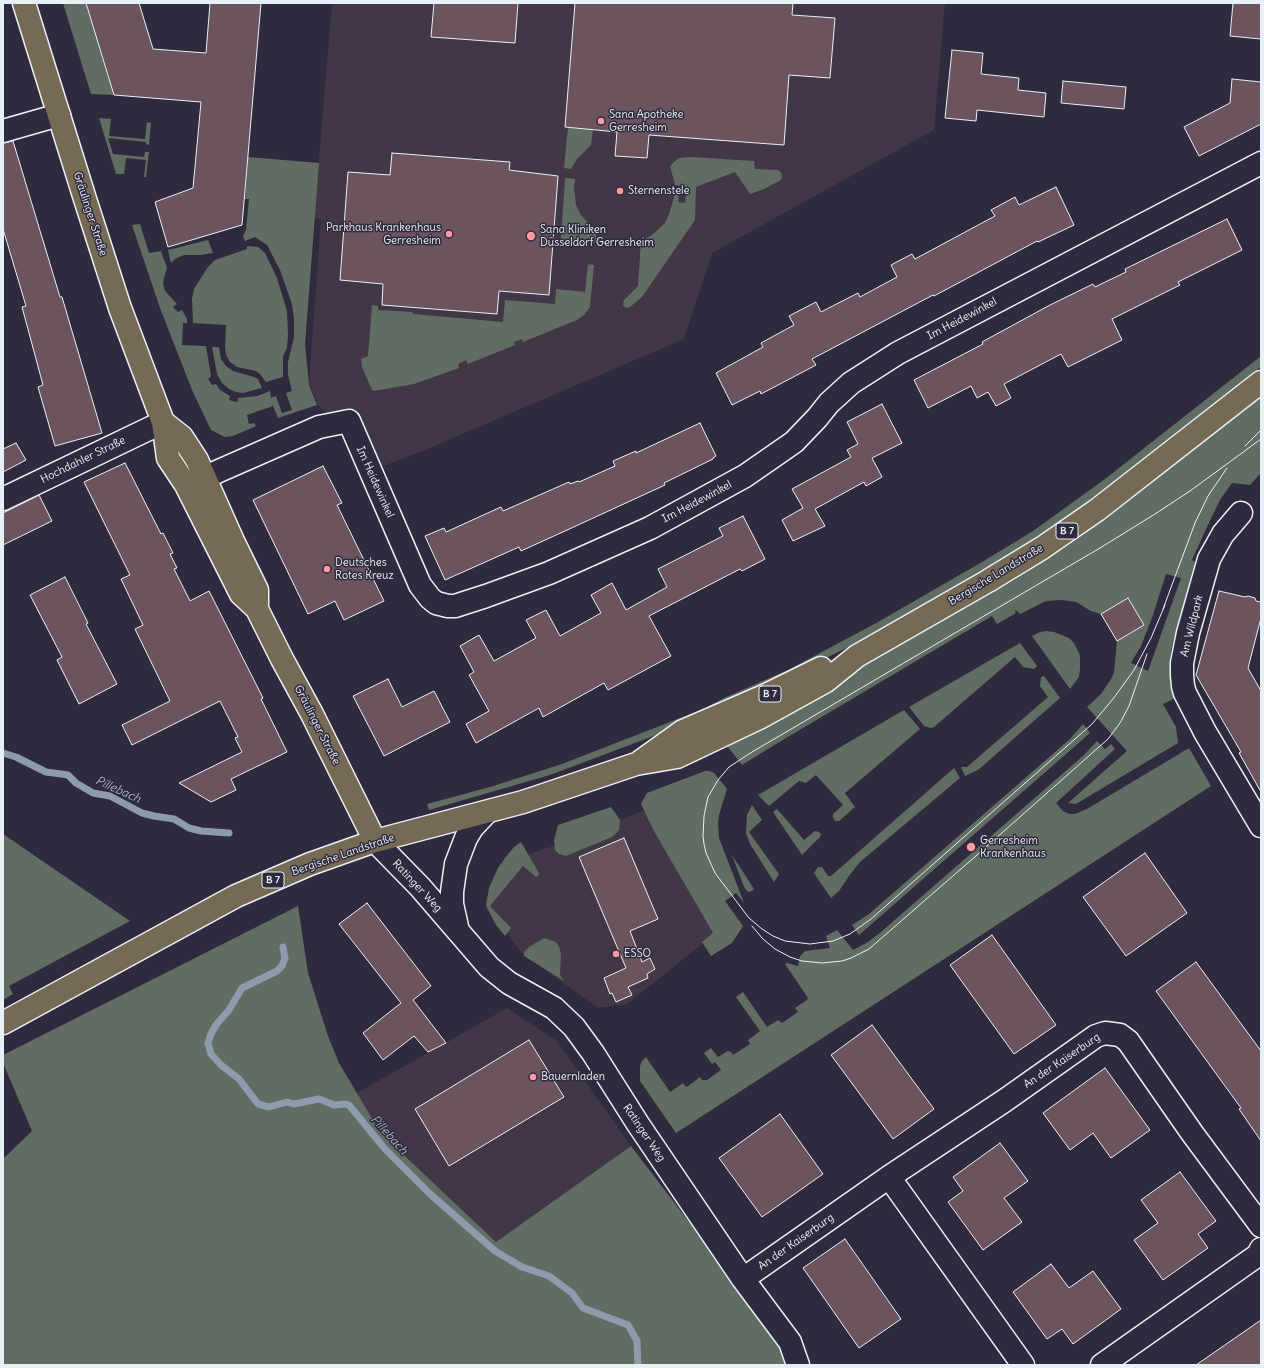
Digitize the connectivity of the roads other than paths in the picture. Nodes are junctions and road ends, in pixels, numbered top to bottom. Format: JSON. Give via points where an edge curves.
{"nodes":[{"id":1,"x":24,"y":3,"type":"edge"},
{"id":2,"x":59,"y":115,"type":"junction"},
{"id":3,"x":3,"y":131,"type":"edge"},
{"id":4,"x":1261,"y":163,"type":"edge"},
{"id":5,"x":1261,"y":382,"type":"edge"},
{"id":6,"x":163,"y":422,"type":"junction"},
{"id":7,"x":195,"y":482,"type":"junction"},
{"id":8,"x":3,"y":498,"type":"edge"},
{"id":9,"x":1241,"y":513,"type":"dead end"},
{"id":10,"x":487,"y":812,"type":"junction"},
{"id":11,"x":1261,"y":826,"type":"edge"},
{"id":12,"x":375,"y":841,"type":"junction"},
{"id":13,"x":459,"y":932,"type":"junction"},
{"id":14,"x":3,"y":1023,"type":"edge"},
{"id":15,"x":889,"y":1177,"type":"junction"},
{"id":16,"x":1261,"y":1226,"type":"edge"},
{"id":17,"x":1261,"y":1249,"type":"edge"},
{"id":18,"x":743,"y":1279,"type":"junction"},
{"id":19,"x":798,"y":1365,"type":"edge"},
{"id":20,"x":1023,"y":1365,"type":"edge"},
{"id":21,"x":1102,"y":1365,"type":"edge"}],
"edges":[{"from":1,"to":2,"type":"main road","name":"Gräulinger Straße"},
{"from":2,"to":3,"type":"street"},
{"from":2,"to":6,"type":"main road","name":"Gräulinger Straße","via":[[120,308]]},
{"from":4,"to":7,"type":"street","name":"Im Heidewinkel","via":[[898,353],[851,383],[794,442],[745,476],[650,528],[549,573],[461,604],[448,606],[436,603],[420,585],[349,421],[319,427]]},
{"from":5,"to":10,"type":"main road","name":"Bergische Landstraße","number":"B 7","via":[[1097,510],[1042,548],[857,656],[819,669],[683,731],[636,764]]},
{"from":6,"to":7,"type":"main road","name":"Gräulinger Straße","via":[[182,437],[197,460]]},
{"from":6,"to":8,"type":"street","name":"Hochdahler Straße"},
{"from":7,"to":12,"type":"main road","name":"Gräulinger Straße","via":[[257,590],[257,609]]},
{"from":9,"to":11,"type":"street","name":"Am Wildpark","via":[[1223,534],[1210,559],[1188,633],[1182,663],[1182,686],[1205,732]]},
{"from":10,"to":12,"type":"main road","name":"Bergische Landstraße","number":"B 7"},
{"from":10,"to":13,"type":"street","name":"Ratinger Weg","via":[[466,838],[456,864],[452,904]]},
{"from":12,"to":13,"type":"street","name":"Ratinger Weg"},
{"from":12,"to":14,"type":"main road","name":"Bergische Landstraße","number":"B 7","via":[[310,864],[236,896]]},
{"from":13,"to":18,"type":"street","name":"Ratinger Weg","via":[[489,967],[509,982],[554,1008],[574,1028]]},
{"from":15,"to":16,"type":"street","name":"An der Kaiserburg","via":[[1105,1032],[1120,1035],[1128,1042]]},
{"from":15,"to":18,"type":"street","name":"An der Kaiserburg"},
{"from":15,"to":20,"type":"street"},
{"from":17,"to":21,"type":"street","via":[[1258,1254]]},
{"from":18,"to":19,"type":"street","name":"Ratinger Weg","via":[[790,1342]]}]}
